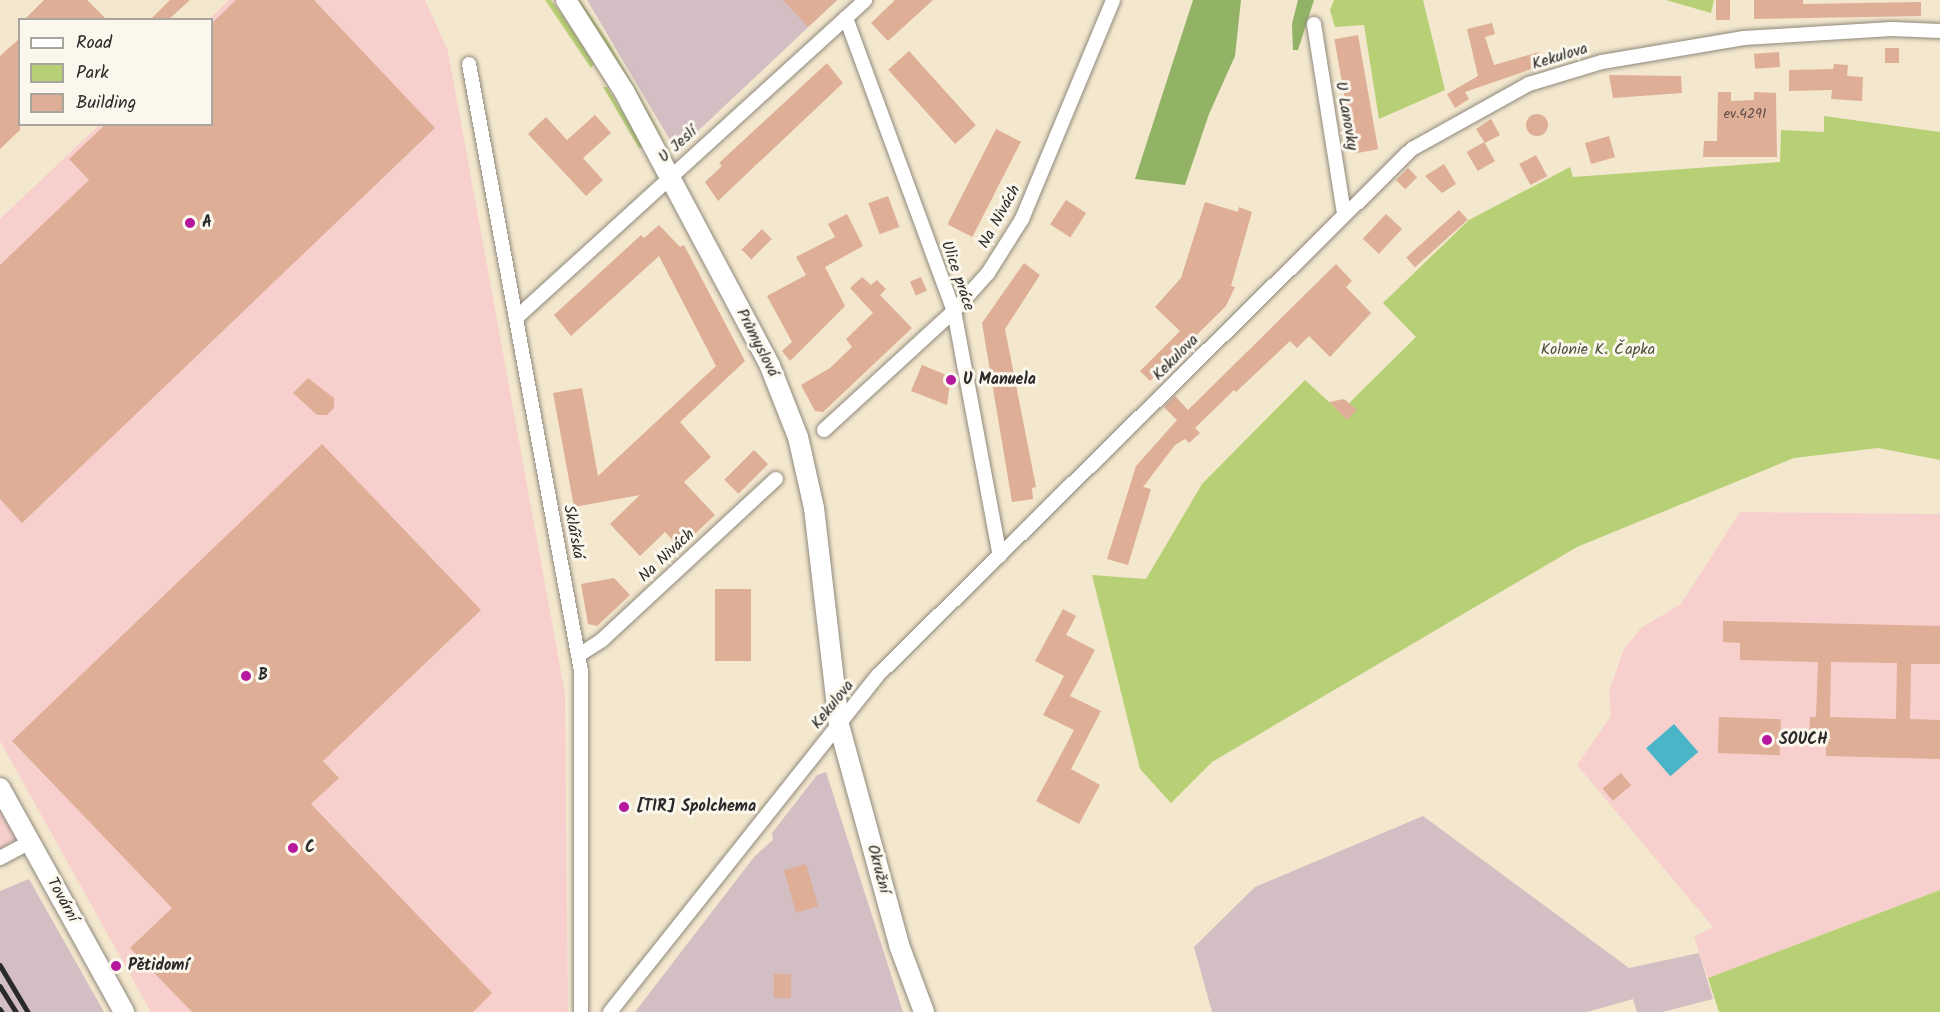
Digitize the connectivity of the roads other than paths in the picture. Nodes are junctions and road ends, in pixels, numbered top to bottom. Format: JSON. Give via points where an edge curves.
{"nodes":[{"id":1,"x":566,"y":0,"type":"edge"},
{"id":2,"x":865,"y":0,"type":"edge"},
{"id":3,"x":1113,"y":0,"type":"edge"},
{"id":4,"x":846,"y":18,"type":"junction"},
{"id":5,"x":1314,"y":24,"type":"dead end"},
{"id":6,"x":1940,"y":31,"type":"edge"},
{"id":7,"x":469,"y":64,"type":"dead end"},
{"id":8,"x":669,"y":175,"type":"junction"},
{"id":9,"x":1344,"y":214,"type":"junction"},
{"id":10,"x":954,"y":311,"type":"junction"},
{"id":11,"x":516,"y":318,"type":"junction"},
{"id":12,"x":824,"y":430,"type":"dead end"},
{"id":13,"x":776,"y":479,"type":"dead end"},
{"id":14,"x":1000,"y":556,"type":"junction"},
{"id":15,"x":579,"y":655,"type":"junction"},
{"id":16,"x":838,"y":725,"type":"junction"},
{"id":17,"x":0,"y":788,"type":"edge"},
{"id":18,"x":30,"y":842,"type":"junction"},
{"id":19,"x":0,"y":858,"type":"edge"},
{"id":20,"x":124,"y":1012,"type":"edge"},
{"id":21,"x":581,"y":1012,"type":"edge"},
{"id":22,"x":610,"y":1012,"type":"edge"},
{"id":23,"x":924,"y":1012,"type":"edge"}],
"edges":[{"from":1,"to":8,"type":"street","name":"Průmyslová","via":[[624,91]]},
{"from":2,"to":4,"type":"street","name":"U Jeslí"},
{"from":3,"to":10,"type":"street","name":"Na Nivách","via":[[1022,219],[987,273]]},
{"from":4,"to":8,"type":"street","name":"U Jeslí"},
{"from":4,"to":10,"type":"street","name":"Ulice práce"},
{"from":5,"to":9,"type":"street","name":"U Lanovky"},
{"from":6,"to":9,"type":"street","name":"Kekulova","via":[[1716,40],[1574,68],[1514,92],[1413,149]]},
{"from":7,"to":11,"type":"street","name":"Sklářská"},
{"from":8,"to":11,"type":"street","name":"U Jeslí"},
{"from":8,"to":16,"type":"street","name":"Průmyslová","via":[[770,366],[798,437],[814,508]]},
{"from":9,"to":14,"type":"street","name":"Kekulova"},
{"from":10,"to":12,"type":"street","name":"Na Nivách"},
{"from":10,"to":14,"type":"street","name":"Ulice práce"},
{"from":11,"to":15,"type":"street","name":"Sklářská"},
{"from":13,"to":15,"type":"street","name":"Na Nivách","via":[[602,640]]},
{"from":14,"to":16,"type":"street","name":"Kekulova","via":[[878,675]]},
{"from":15,"to":21,"type":"street","name":"Sklářská"},
{"from":16,"to":22,"type":"street","name":"Kekulova"},
{"from":16,"to":23,"type":"street","name":"Okružní","via":[[899,945]]},
{"from":17,"to":18,"type":"street","name":"Tovární"},
{"from":18,"to":19,"type":"street"},
{"from":18,"to":20,"type":"street","name":"Tovární"}]}
